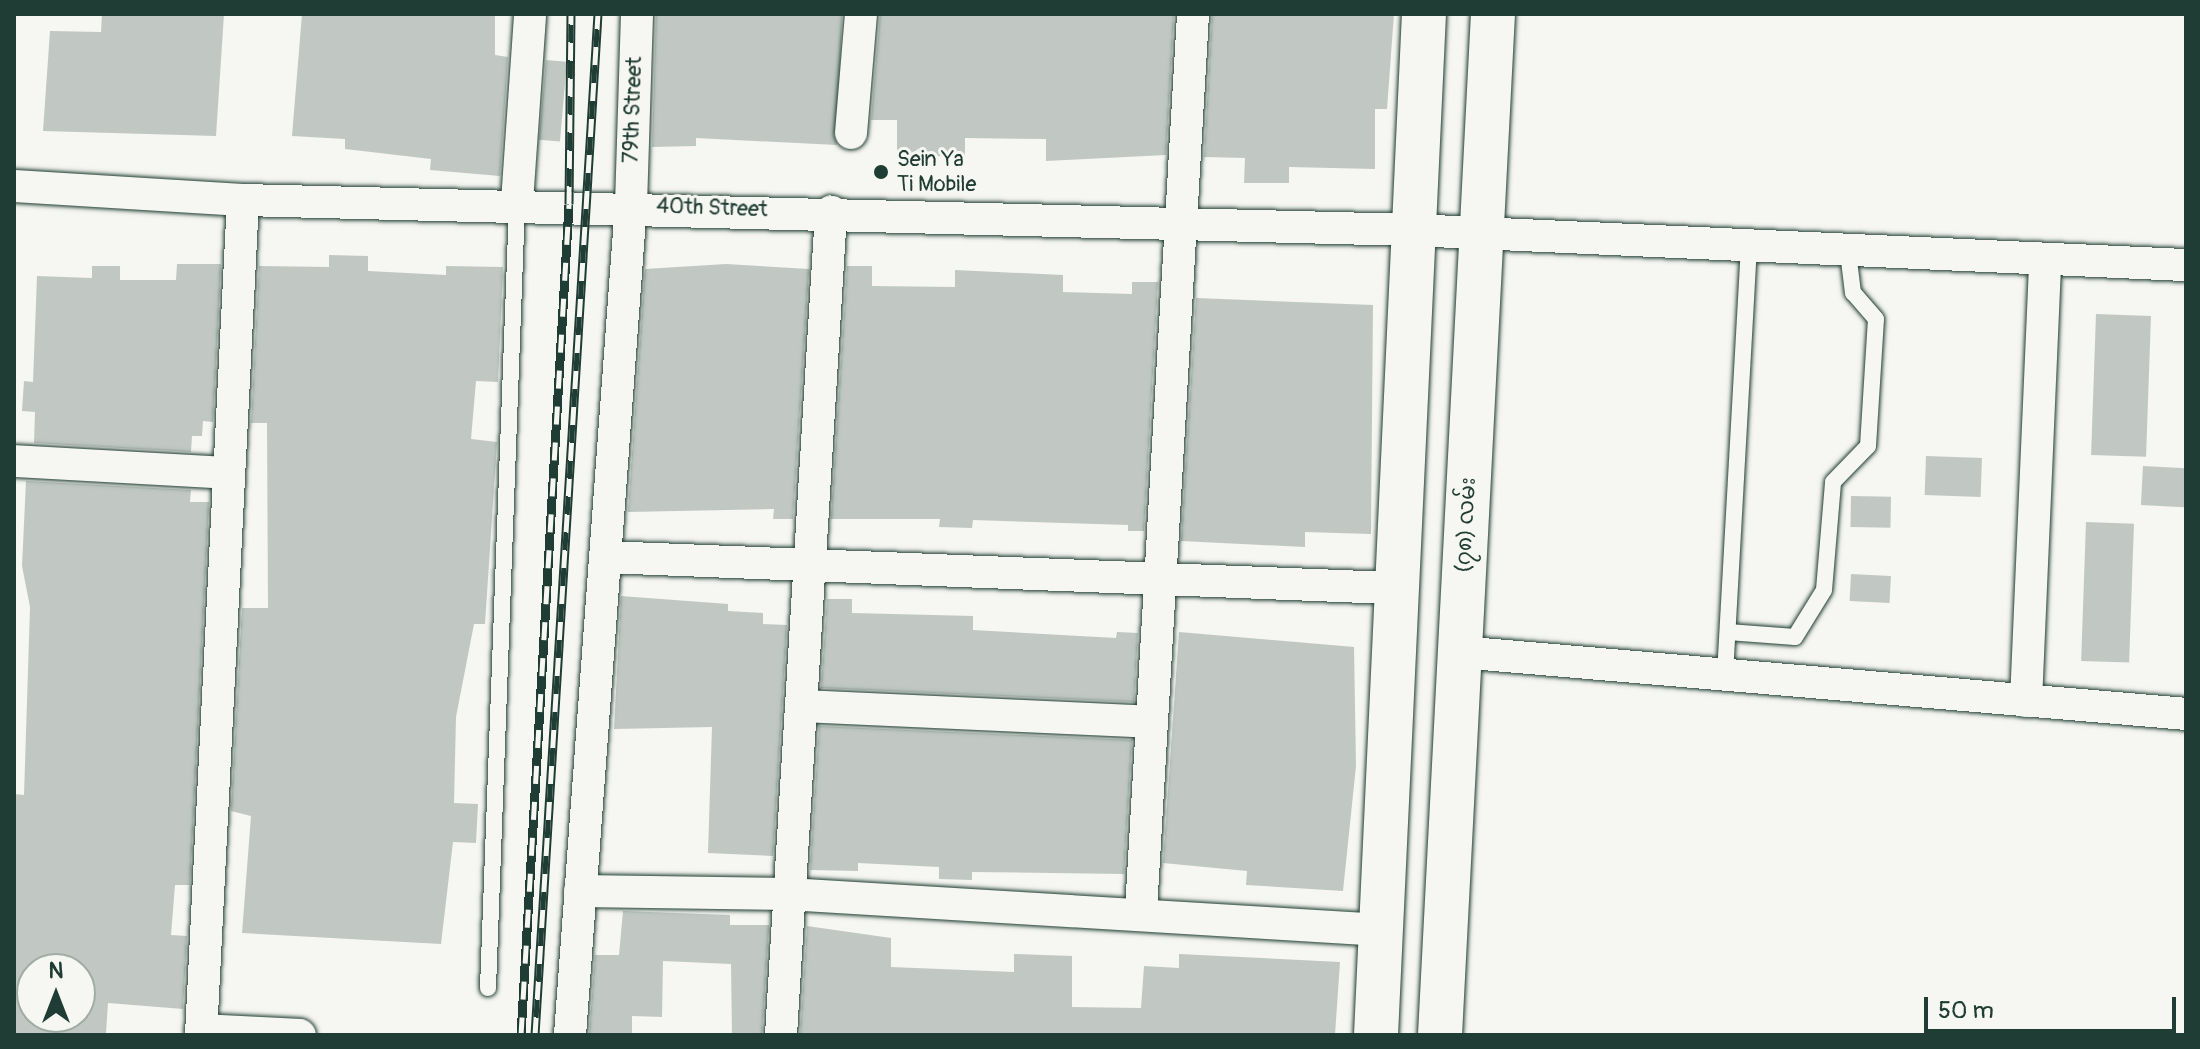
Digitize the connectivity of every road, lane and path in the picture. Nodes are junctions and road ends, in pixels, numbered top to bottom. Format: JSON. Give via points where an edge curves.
{"nodes":[{"id":1,"x":530,"y":14,"type":"edge"},
{"id":2,"x":637,"y":14,"type":"edge"},
{"id":3,"x":861,"y":14,"type":"edge"},
{"id":4,"x":1193,"y":14,"type":"edge"},
{"id":5,"x":1424,"y":14,"type":"edge"},
{"id":6,"x":1493,"y":14,"type":"edge"},
{"id":7,"x":851,"y":133,"type":"dead end"},
{"id":8,"x":14,"y":186,"type":"edge"},
{"id":9,"x":243,"y":200,"type":"junction"},
{"id":10,"x":517,"y":202,"type":"junction"},
{"id":11,"x":631,"y":205,"type":"junction"},
{"id":12,"x":831,"y":212,"type":"junction"},
{"id":13,"x":1181,"y":223,"type":"junction"},
{"id":14,"x":1411,"y":230,"type":"junction"},
{"id":15,"x":1484,"y":236,"type":"junction"},
{"id":16,"x":1749,"y":248,"type":"junction"},
{"id":17,"x":1848,"y":252,"type":"junction"},
{"id":18,"x":2045,"y":260,"type":"junction"},
{"id":19,"x":2186,"y":265,"type":"edge"},
{"id":20,"x":14,"y":461,"type":"edge"},
{"id":21,"x":229,"y":473,"type":"junction"},
{"id":22,"x":605,"y":557,"type":"junction"},
{"id":23,"x":811,"y":560,"type":"junction"},
{"id":24,"x":1166,"y":577,"type":"junction"},
{"id":25,"x":1392,"y":588,"type":"junction"},
{"id":26,"x":1728,"y":632,"type":"junction"},
{"id":27,"x":1459,"y":652,"type":"junction"},
{"id":28,"x":1725,"y":675,"type":"junction"},
{"id":29,"x":2026,"y":701,"type":"junction"},
{"id":30,"x":801,"y":706,"type":"junction"},
{"id":31,"x":2186,"y":714,"type":"edge"},
{"id":32,"x":1151,"y":722,"type":"junction"},
{"id":33,"x":580,"y":891,"type":"junction"},
{"id":34,"x":788,"y":894,"type":"junction"},
{"id":35,"x":1141,"y":911,"type":"junction"},
{"id":36,"x":1382,"y":930,"type":"junction"},
{"id":37,"x":488,"y":988,"type":"dead end"},
{"id":38,"x":201,"y":1033,"type":"edge"},
{"id":39,"x":300,"y":1035,"type":"edge"},
{"id":40,"x":570,"y":1035,"type":"edge"},
{"id":41,"x":781,"y":1035,"type":"edge"},
{"id":42,"x":1376,"y":1035,"type":"edge"},
{"id":43,"x":1440,"y":1035,"type":"edge"}],
"edges":[{"from":1,"to":10,"type":"street"},
{"from":2,"to":11,"type":"street","name":"79th Street"},
{"from":3,"to":7,"type":"street"},
{"from":4,"to":13,"type":"street"},
{"from":5,"to":14,"type":"main road"},
{"from":6,"to":15,"type":"main road","name":"(၇၈) လမ်း"},
{"from":8,"to":9,"type":"street","name":"40th Street"},
{"from":9,"to":10,"type":"street","name":"40th Street"},
{"from":9,"to":21,"type":"street"},
{"from":10,"to":11,"type":"street","name":"40th Street"},
{"from":10,"to":37,"type":"lane"},
{"from":11,"to":12,"type":"street","name":"40th Street"},
{"from":11,"to":22,"type":"street","name":"79th Street"},
{"from":12,"to":13,"type":"street","name":"40th Street"},
{"from":12,"to":23,"type":"street"},
{"from":13,"to":14,"type":"street","name":"40th Street"},
{"from":13,"to":24,"type":"street"},
{"from":14,"to":15,"type":"street","name":"40th Street"},
{"from":14,"to":25,"type":"main road"},
{"from":15,"to":16,"type":"street","name":"40th Street"},
{"from":15,"to":27,"type":"main road","name":"(၇၈) လမ်း"},
{"from":16,"to":17,"type":"street","name":"40th Street"},
{"from":16,"to":26,"type":"lane"},
{"from":17,"to":18,"type":"street","name":"40th Street"},
{"from":17,"to":26,"type":"lane","via":[[1853,293],[1876,319],[1868,446],[1833,482],[1824,590],[1795,637]]},
{"from":18,"to":19,"type":"street","name":"40th Street"},
{"from":18,"to":29,"type":"street"},
{"from":20,"to":21,"type":"street"},
{"from":21,"to":38,"type":"street"},
{"from":22,"to":23,"type":"street"},
{"from":22,"to":33,"type":"street","name":"79th Street"},
{"from":23,"to":24,"type":"street"},
{"from":23,"to":30,"type":"street"},
{"from":24,"to":25,"type":"street"},
{"from":24,"to":32,"type":"street"},
{"from":25,"to":36,"type":"main road"},
{"from":26,"to":28,"type":"lane"},
{"from":27,"to":28,"type":"street"},
{"from":27,"to":43,"type":"main road","name":"(၇၈) လမ်း"},
{"from":28,"to":29,"type":"street"},
{"from":29,"to":31,"type":"street"},
{"from":30,"to":32,"type":"street"},
{"from":30,"to":34,"type":"street"},
{"from":32,"to":35,"type":"street"},
{"from":33,"to":34,"type":"street"},
{"from":33,"to":40,"type":"street","name":"79th Street"},
{"from":34,"to":35,"type":"street"},
{"from":34,"to":41,"type":"street"},
{"from":35,"to":36,"type":"street"},
{"from":36,"to":42,"type":"main road"},
{"from":38,"to":39,"type":"street"}]}
